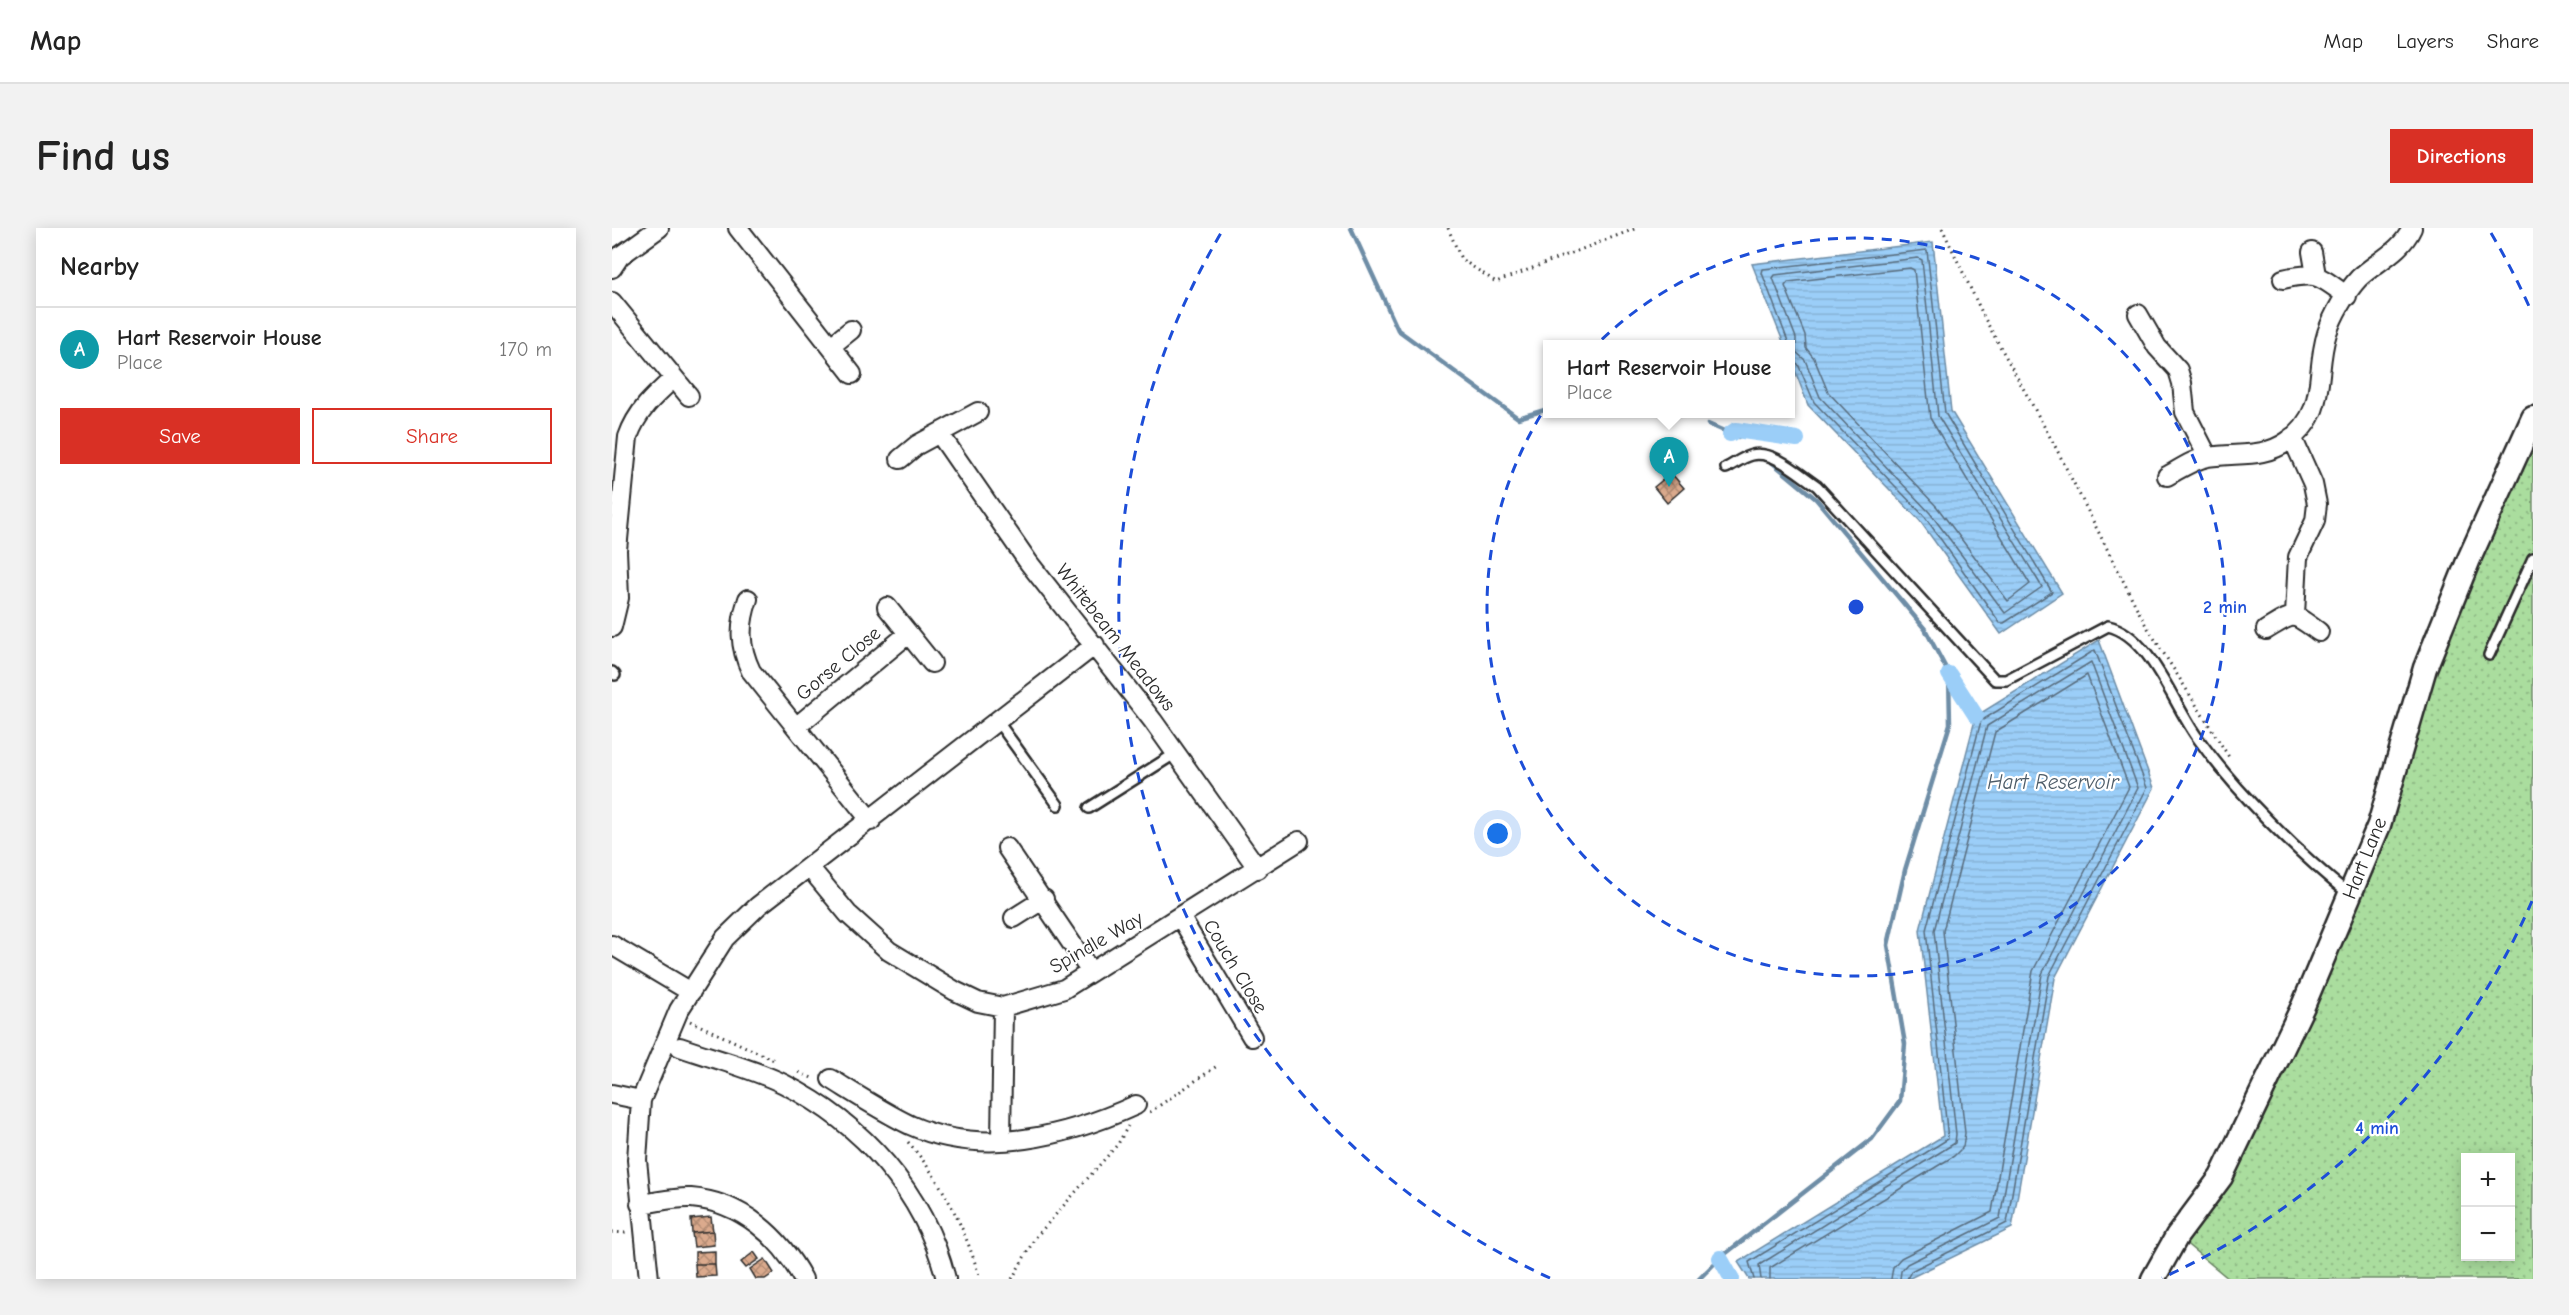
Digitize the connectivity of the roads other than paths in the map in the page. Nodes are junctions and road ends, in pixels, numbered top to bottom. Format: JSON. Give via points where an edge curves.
{"nodes":[{"id":1,"x":659,"y":228,"type":"edge"},
{"id":2,"x":738,"y":228,"type":"edge"},
{"id":3,"x":2412,"y":228,"type":"edge"},
{"id":4,"x":2312,"y":252,"type":"dead end"},
{"id":5,"x":615,"y":258,"type":"edge"},
{"id":6,"x":2316,"y":275,"type":"junction"},
{"id":7,"x":2283,"y":279,"type":"dead end"},
{"id":8,"x":2347,"y":296,"type":"junction"},
{"id":9,"x":612,"y":302,"type":"edge"},
{"id":10,"x":2138,"y":314,"type":"dead end"},
{"id":11,"x":850,"y":330,"type":"dead end"},
{"id":12,"x":831,"y":346,"type":"junction"},
{"id":13,"x":852,"y":374,"type":"dead end"},
{"id":14,"x":674,"y":378,"type":"junction"},
{"id":15,"x":689,"y":396,"type":"dead end"},
{"id":16,"x":978,"y":412,"type":"dead end"},
{"id":17,"x":2533,"y":418,"type":"edge"},
{"id":18,"x":939,"y":433,"type":"junction"},
{"id":19,"x":2292,"y":437,"type":"junction"},
{"id":20,"x":2208,"y":457,"type":"junction"},
{"id":21,"x":900,"y":459,"type":"dead end"},
{"id":22,"x":1726,"y":468,"type":"dead end"},
{"id":23,"x":2167,"y":476,"type":"dead end"},
{"id":24,"x":2533,"y":558,"type":"edge"},
{"id":25,"x":748,"y":599,"type":"dead end"},
{"id":26,"x":887,"y":607,"type":"dead end"},
{"id":27,"x":2295,"y":615,"type":"junction"},
{"id":28,"x":612,"y":627,"type":"edge"},
{"id":29,"x":2266,"y":630,"type":"dead end"},
{"id":30,"x":2319,"y":632,"type":"dead end"},
{"id":31,"x":908,"y":634,"type":"junction"},
{"id":32,"x":1095,"y":645,"type":"junction"},
{"id":33,"x":2489,"y":656,"type":"dead end"},
{"id":34,"x":932,"y":663,"type":"dead end"},
{"id":35,"x":998,"y":722,"type":"junction"},
{"id":36,"x":796,"y":727,"type":"junction"},
{"id":37,"x":1176,"y":753,"type":"junction"},
{"id":38,"x":1058,"y":805,"type":"dead end"},
{"id":39,"x":1089,"y":808,"type":"dead end"},
{"id":40,"x":871,"y":821,"type":"junction"},
{"id":41,"x":1299,"y":841,"type":"dead end"},
{"id":42,"x":1007,"y":848,"type":"dead end"},
{"id":43,"x":810,"y":868,"type":"junction"},
{"id":44,"x":1258,"y":869,"type":"junction"},
{"id":45,"x":2350,"y":895,"type":"junction"},
{"id":46,"x":1044,"y":899,"type":"junction"},
{"id":47,"x":1014,"y":918,"type":"dead end"},
{"id":48,"x":1181,"y":918,"type":"junction"},
{"id":49,"x":612,"y":945,"type":"edge"},
{"id":50,"x":1091,"y":972,"type":"junction"},
{"id":51,"x":691,"y":992,"type":"junction"},
{"id":52,"x":1003,"y":1006,"type":"junction"},
{"id":53,"x":1252,"y":1037,"type":"dead end"},
{"id":54,"x":680,"y":1047,"type":"dead end"},
{"id":55,"x":831,"y":1079,"type":"dead end"},
{"id":56,"x":612,"y":1094,"type":"edge"},
{"id":57,"x":641,"y":1101,"type":"junction"},
{"id":58,"x":1139,"y":1114,"type":"road end"},
{"id":59,"x":1001,"y":1140,"type":"junction"},
{"id":60,"x":640,"y":1204,"type":"junction"},
{"id":61,"x":649,"y":1279,"type":"edge"},
{"id":62,"x":803,"y":1279,"type":"edge"},
{"id":63,"x":946,"y":1279,"type":"edge"},
{"id":64,"x":2153,"y":1279,"type":"edge"}],
"edges":[{"from":1,"to":5,"type":"street"},
{"from":2,"to":12,"type":"street"},
{"from":3,"to":8,"type":"street","via":[[2394,251],[2358,279]]},
{"from":4,"to":6,"type":"street"},
{"from":6,"to":7,"type":"street"},
{"from":6,"to":8,"type":"street"},
{"from":8,"to":19,"type":"street","via":[[2327,333],[2319,396],[2310,416]]},
{"from":9,"to":14,"type":"street"},
{"from":10,"to":20,"type":"street","via":[[2157,347],[2178,370],[2185,412]]},
{"from":11,"to":12,"type":"street"},
{"from":12,"to":13,"type":"street"},
{"from":14,"to":15,"type":"street"},
{"from":14,"to":28,"type":"street","via":[[644,406],[628,437],[617,550],[619,598]]},
{"from":16,"to":18,"type":"street"},
{"from":17,"to":45,"type":"street","name":"Hart Lane","via":[[2425,668],[2379,825]]},
{"from":18,"to":21,"type":"street"},
{"from":18,"to":32,"type":"street","name":"Whitebeam Meadows","via":[[1029,563]]},
{"from":19,"to":20,"type":"street","via":[[2269,451]]},
{"from":19,"to":27,"type":"street","via":[[2313,484],[2317,504],[2315,521],[2298,557]]},
{"from":20,"to":23,"type":"street"},
{"from":22,"to":45,"type":"lane","via":[[1751,455],[1764,454],[1817,486],[1995,680],[2006,680],[2108,626],[2120,629],[2149,658],[2197,738],[2238,787],[2308,861]]},
{"from":24,"to":33,"type":"lane"},
{"from":25,"to":36,"type":"street","name":"Gorse Close","via":[[741,617],[744,657]]},
{"from":26,"to":31,"type":"street","name":"Gorse Close"},
{"from":27,"to":29,"type":"street"},
{"from":27,"to":30,"type":"street"},
{"from":31,"to":34,"type":"street","name":"Gorse Close"},
{"from":31,"to":36,"type":"street","name":"Gorse Close"},
{"from":32,"to":35,"type":"street"},
{"from":32,"to":37,"type":"street","name":"Whitebeam Meadows"},
{"from":35,"to":38,"type":"lane"},
{"from":35,"to":40,"type":"street"},
{"from":36,"to":40,"type":"street","name":"Gorse Close"},
{"from":37,"to":39,"type":"lane"},
{"from":37,"to":44,"type":"street","name":"Whitebeam Meadows"},
{"from":40,"to":43,"type":"street"},
{"from":41,"to":44,"type":"street","name":"Spindle Way"},
{"from":42,"to":46,"type":"street"},
{"from":43,"to":51,"type":"street","via":[[758,906],[725,938]]},
{"from":43,"to":52,"type":"street","name":"Spindle Way","via":[[848,914],[889,951],[955,991],[978,1002]]},
{"from":44,"to":48,"type":"street","name":"Spindle Way"},
{"from":45,"to":64,"type":"street","name":"Hart Lane","via":[[2303,1006],[2221,1177],[2177,1236]]},
{"from":46,"to":47,"type":"street"},
{"from":46,"to":50,"type":"street"},
{"from":48,"to":50,"type":"street","name":"Spindle Way"},
{"from":48,"to":53,"type":"street","name":"Couch Close"},
{"from":49,"to":51,"type":"street"},
{"from":50,"to":52,"type":"street","name":"Spindle Way","via":[[1064,989]]},
{"from":51,"to":57,"type":"street"},
{"from":52,"to":59,"type":"street"},
{"from":54,"to":63,"type":"street","via":[[782,1083],[831,1112],[860,1135],[911,1195]]},
{"from":55,"to":59,"type":"street","via":[[912,1126],[942,1134]]},
{"from":56,"to":57,"type":"street"},
{"from":57,"to":60,"type":"street","via":[[637,1161]]},
{"from":58,"to":59,"type":"street","via":[[1042,1137]]},
{"from":60,"to":61,"type":"street"},
{"from":60,"to":62,"type":"street","via":[[690,1198],[717,1202],[747,1216],[790,1255]]}]}
